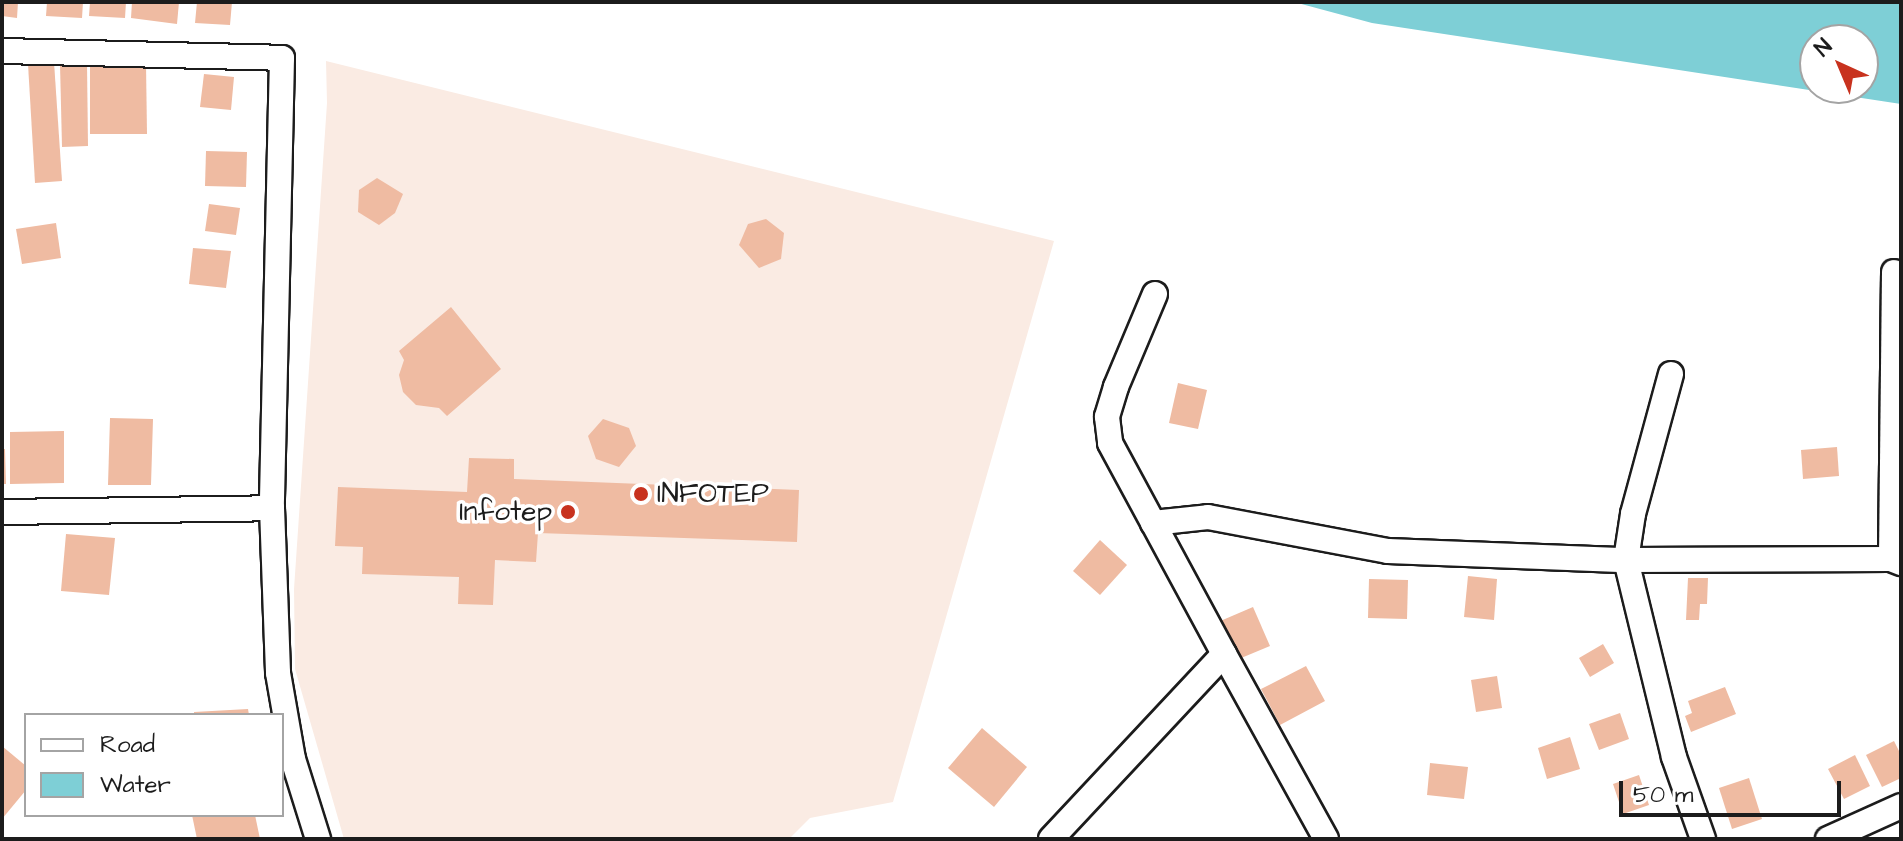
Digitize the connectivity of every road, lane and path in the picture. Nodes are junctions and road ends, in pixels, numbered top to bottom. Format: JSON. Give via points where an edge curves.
{"nodes":[{"id":1,"x":2,"y":51,"type":"edge"},
{"id":2,"x":1894,"y":272,"type":"dead end"},
{"id":3,"x":1155,"y":294,"type":"dead end"},
{"id":4,"x":1671,"y":374,"type":"dead end"},
{"id":5,"x":272,"y":508,"type":"junction"},
{"id":6,"x":2,"y":512,"type":"edge"},
{"id":7,"x":1153,"y":523,"type":"junction"},
{"id":8,"x":1626,"y":560,"type":"junction"},
{"id":9,"x":1896,"y":561,"type":"edge"},
{"id":10,"x":1224,"y":654,"type":"junction"},
{"id":11,"x":1901,"y":806,"type":"edge"},
{"id":12,"x":318,"y":839,"type":"edge"},
{"id":13,"x":1051,"y":839,"type":"edge"},
{"id":14,"x":1326,"y":839,"type":"edge"},
{"id":15,"x":1703,"y":839,"type":"edge"},
{"id":16,"x":1828,"y":839,"type":"edge"}],
"edges":[{"from":1,"to":5,"type":"street","via":[[282,58]]},
{"from":2,"to":9,"type":"street"},
{"from":3,"to":7,"type":"street","via":[[1107,417],[1110,443]]},
{"from":4,"to":8,"type":"street","via":[[1651,439]]},
{"from":5,"to":6,"type":"street"},
{"from":5,"to":12,"type":"street","via":[[278,673],[293,759]]},
{"from":7,"to":8,"type":"street","via":[[1208,517],[1388,551]]},
{"from":7,"to":10,"type":"street"},
{"from":8,"to":9,"type":"street"},
{"from":8,"to":15,"type":"street","via":[[1674,757]]},
{"from":10,"to":13,"type":"street"},
{"from":10,"to":14,"type":"street"},
{"from":11,"to":16,"type":"street"}]}
